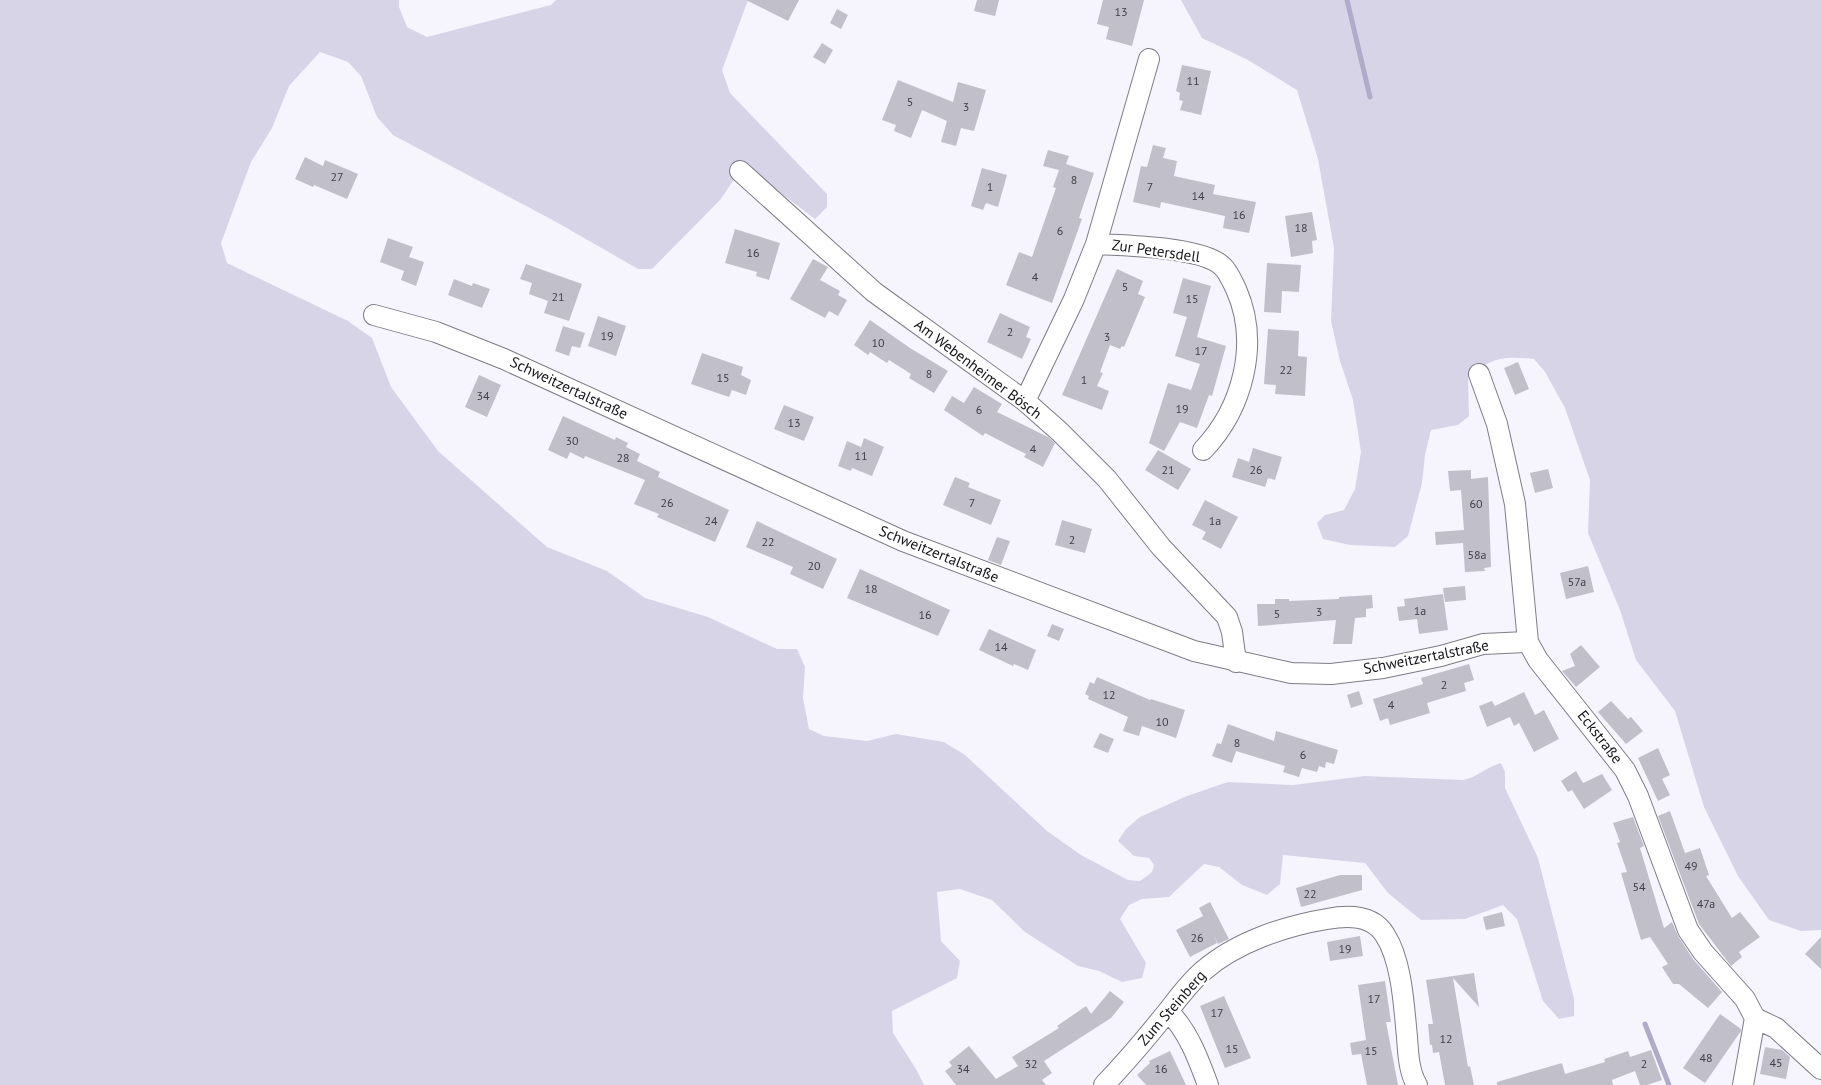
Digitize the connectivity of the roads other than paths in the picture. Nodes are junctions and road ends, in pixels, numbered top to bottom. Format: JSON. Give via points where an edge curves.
{"nodes":[{"id":1,"x":1149,"y":59,"type":"dead end"},
{"id":2,"x":740,"y":172,"type":"dead end"},
{"id":3,"x":1096,"y":244,"type":"junction"},
{"id":4,"x":374,"y":315,"type":"dead end"},
{"id":5,"x":1479,"y":374,"type":"dead end"},
{"id":6,"x":1025,"y":401,"type":"junction"},
{"id":7,"x":1203,"y":450,"type":"dead end"},
{"id":8,"x":1528,"y":642,"type":"junction"},
{"id":9,"x":1236,"y":662,"type":"junction"},
{"id":10,"x":1168,"y":1011,"type":"junction"},
{"id":11,"x":1755,"y":1018,"type":"junction"},
{"id":12,"x":1821,"y":1069,"type":"edge"},
{"id":13,"x":1104,"y":1085,"type":"edge"},
{"id":14,"x":1208,"y":1085,"type":"edge"},
{"id":15,"x":1417,"y":1085,"type":"edge"},
{"id":16,"x":1743,"y":1085,"type":"edge"}],
"edges":[{"from":1,"to":3,"type":"street","name":"Zur Petersdell"},
{"from":2,"to":6,"type":"street","name":"Am Webenheimer Bösch","via":[[874,292]]},
{"from":3,"to":6,"type":"street","name":"Zur Petersdell","via":[[1074,299]]},
{"from":3,"to":7,"type":"street","name":"Zur Petersdell","via":[[1132,245],[1205,257],[1222,265],[1232,281],[1242,302],[1247,361],[1228,416]]},
{"from":4,"to":9,"type":"street","name":"Schweitzertalstraße","via":[[436,332],[504,359],[903,542],[1194,651]]},
{"from":5,"to":8,"type":"street","name":"Eckstraße","via":[[1497,424],[1513,495]]},
{"from":6,"to":9,"type":"street","name":"Am Webenheimer Bösch","via":[[1107,479],[1161,547],[1226,617],[1232,632]]},
{"from":8,"to":9,"type":"street","name":"Schweitzertalstraße","via":[[1484,644],[1402,664],[1331,674],[1291,674]]},
{"from":8,"to":11,"type":"street","name":"Eckstraße","via":[[1538,660],[1625,770],[1638,796],[1688,930],[1745,999]]},
{"from":10,"to":13,"type":"street","name":"Zum Steinberg"},
{"from":10,"to":14,"type":"street","via":[[1192,1047]]},
{"from":10,"to":15,"type":"street","name":"Zum Steinberg","via":[[1203,971],[1226,954],[1264,937],[1335,917],[1372,921],[1384,933],[1394,953],[1408,1054]]},
{"from":11,"to":12,"type":"street","via":[[1776,1028]]},
{"from":11,"to":16,"type":"street"}]}
